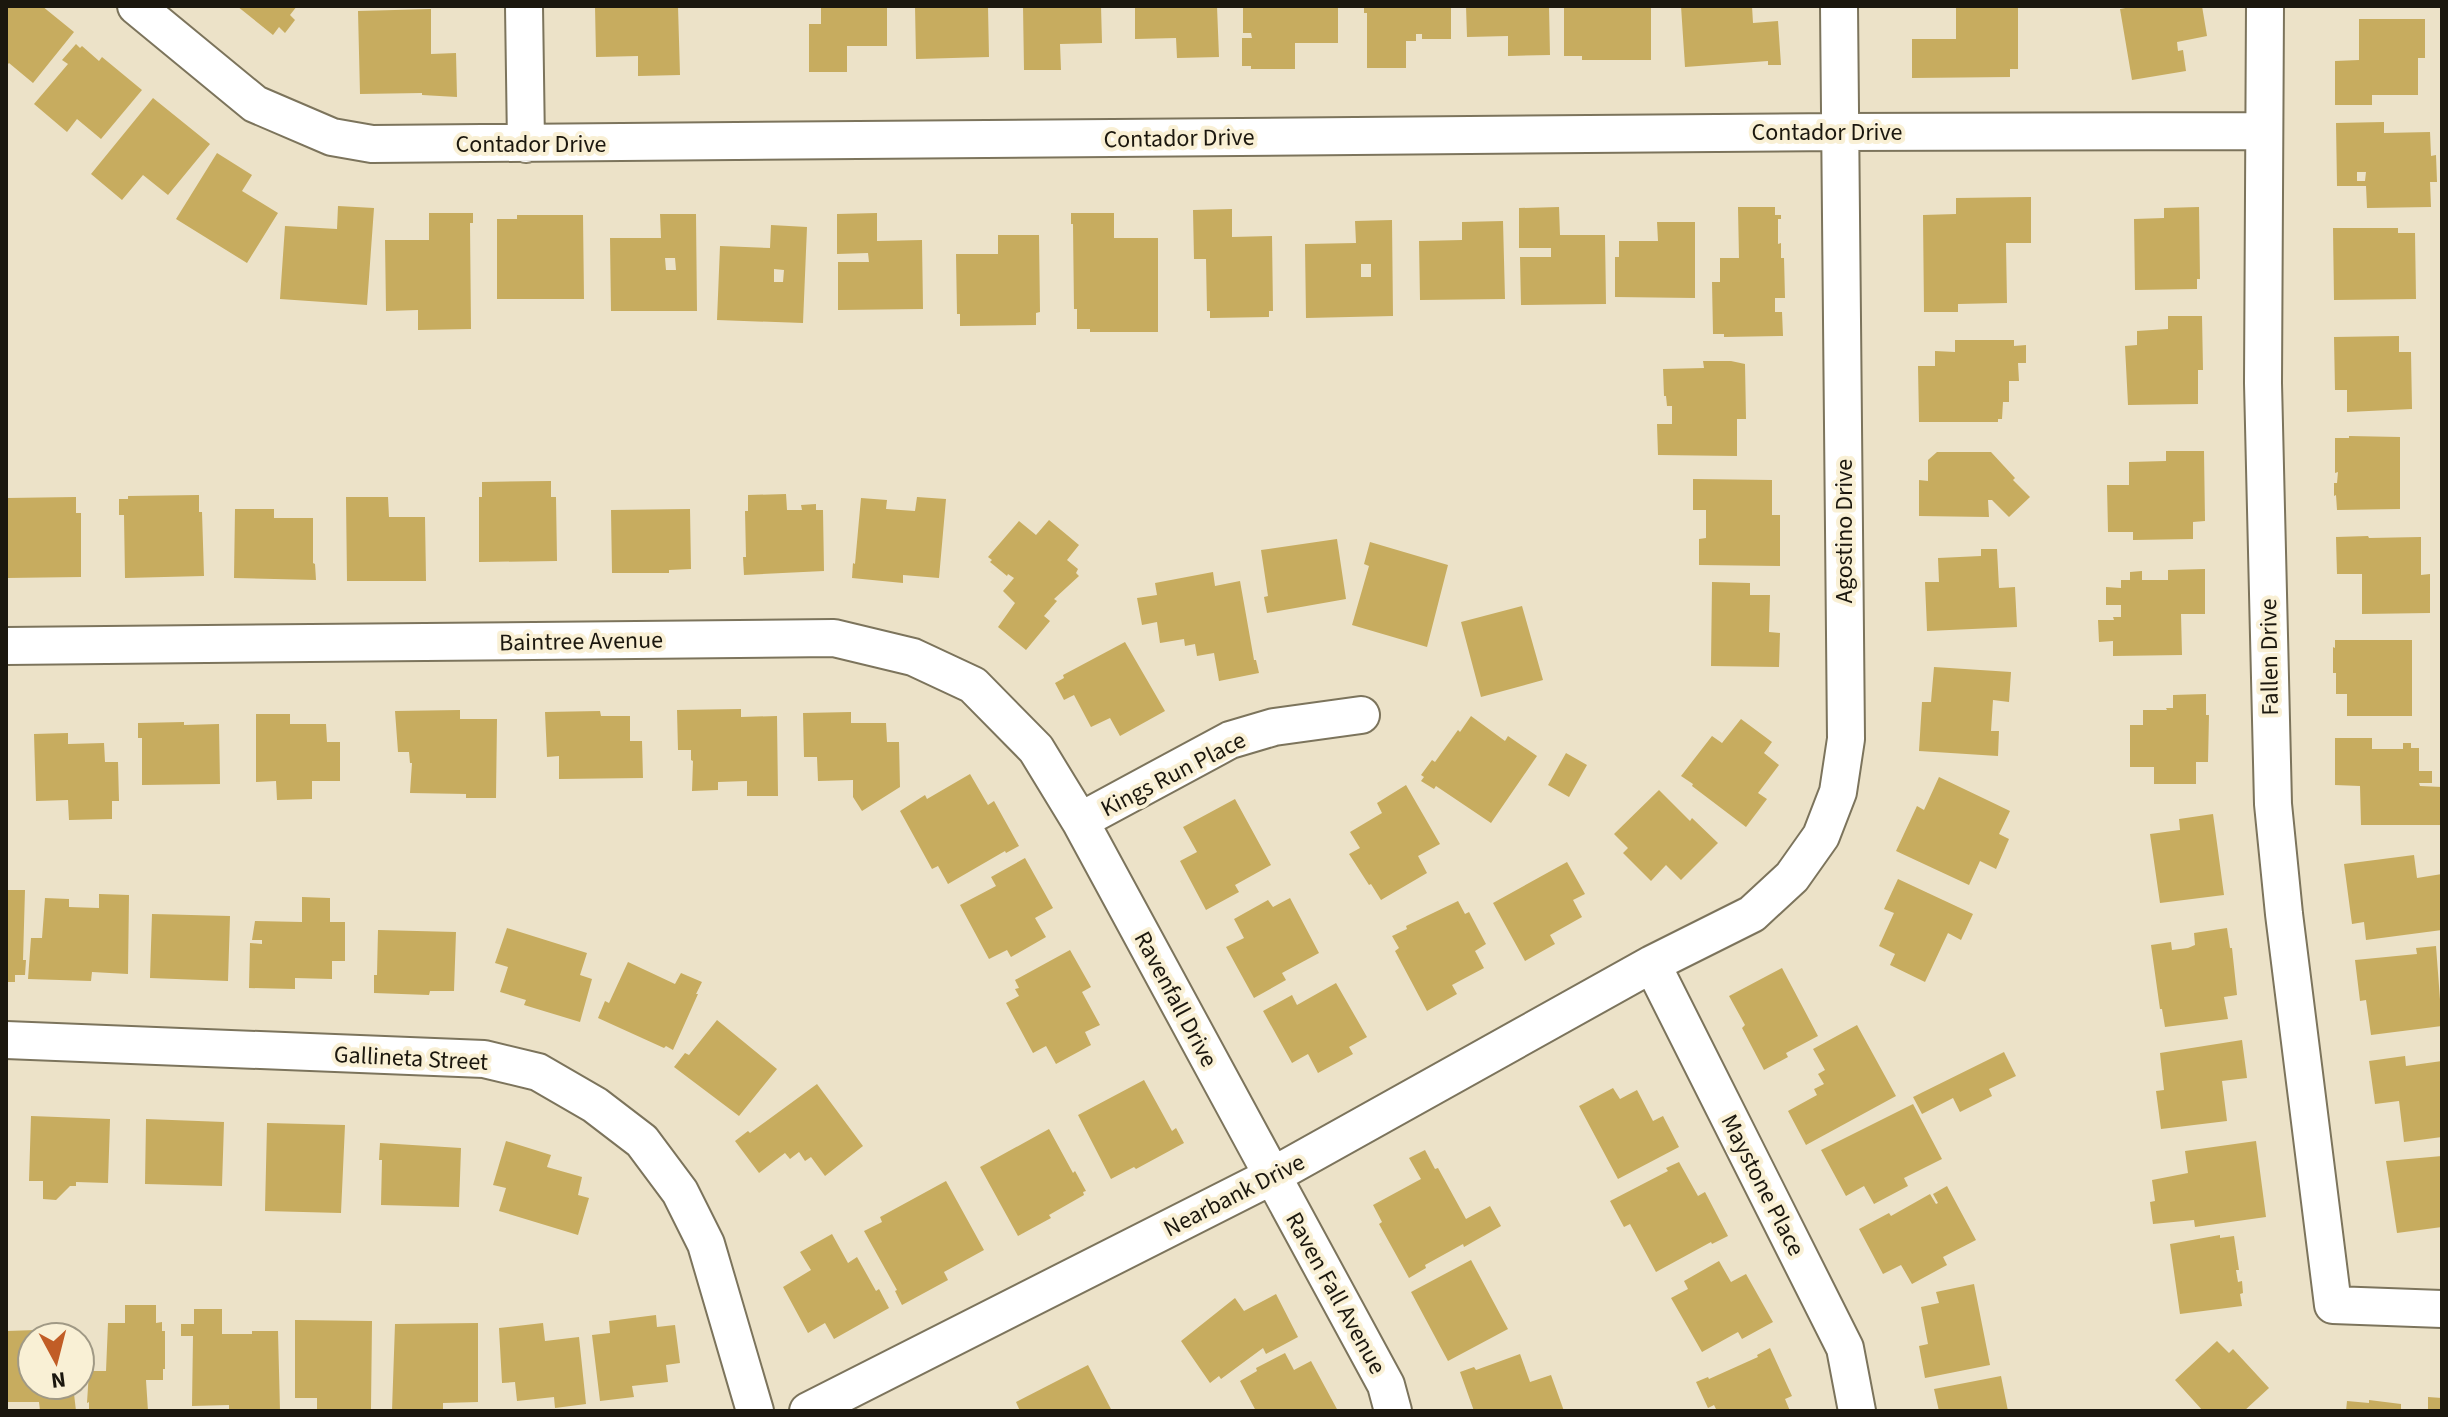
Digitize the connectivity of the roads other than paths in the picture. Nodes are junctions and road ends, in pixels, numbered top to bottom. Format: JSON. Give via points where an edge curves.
{"nodes":[{"id":1,"x":136,"y":6,"type":"edge"},
{"id":2,"x":524,"y":6,"type":"edge"},
{"id":3,"x":1839,"y":6,"type":"edge"},
{"id":4,"x":2265,"y":6,"type":"edge"},
{"id":5,"x":2264,"y":131,"type":"junction"},
{"id":6,"x":1840,"y":132,"type":"junction"},
{"id":7,"x":526,"y":144,"type":"junction"},
{"id":8,"x":6,"y":646,"type":"edge"},
{"id":9,"x":1361,"y":715,"type":"dead end"},
{"id":10,"x":1080,"y":821,"type":"junction"},
{"id":11,"x":1652,"y":964,"type":"junction"},
{"id":12,"x":6,"y":1040,"type":"edge"},
{"id":13,"x":1272,"y":1176,"type":"junction"},
{"id":14,"x":2442,"y":1309,"type":"edge"},
{"id":15,"x":755,"y":1411,"type":"edge"},
{"id":16,"x":808,"y":1411,"type":"edge"},
{"id":17,"x":1393,"y":1411,"type":"edge"},
{"id":18,"x":1857,"y":1411,"type":"edge"}],
"edges":[{"from":1,"to":7,"type":"street","name":"Contador Drive","via":[[255,104],[332,137],[372,144]]},
{"from":2,"to":7,"type":"street"},
{"from":3,"to":6,"type":"street","name":"Agostino Drive"},
{"from":4,"to":5,"type":"street","name":"Fallen Drive"},
{"from":5,"to":6,"type":"street","name":"Contador Drive"},
{"from":5,"to":14,"type":"street","name":"Fallen Drive","via":[[2263,383],[2273,804],[2333,1305]]},
{"from":6,"to":7,"type":"street","name":"Contador Drive"},
{"from":6,"to":11,"type":"street","name":"Agostino Drive","via":[[1846,739],[1838,792],[1821,836],[1792,877],[1752,914]]},
{"from":8,"to":10,"type":"street","name":"Baintree Avenue","via":[[834,638],[913,657],[973,685],[1036,749]]},
{"from":9,"to":10,"type":"street","name":"Kings Run Place","via":[[1274,727],[1230,740]]},
{"from":10,"to":13,"type":"street","name":"Ravenfall Drive"},
{"from":11,"to":13,"type":"street","name":"Nearbank Drive"},
{"from":11,"to":18,"type":"street","name":"Maystone Place","via":[[1845,1348]]},
{"from":12,"to":15,"type":"street","name":"Gallineta Street","via":[[471,1058],[538,1072],[595,1105],[642,1141],[680,1192],[706,1244]]},
{"from":13,"to":16,"type":"street","name":"Nearbank Drive"},
{"from":13,"to":17,"type":"street","name":"Raven Fall Avenue","via":[[1386,1385]]}]}
